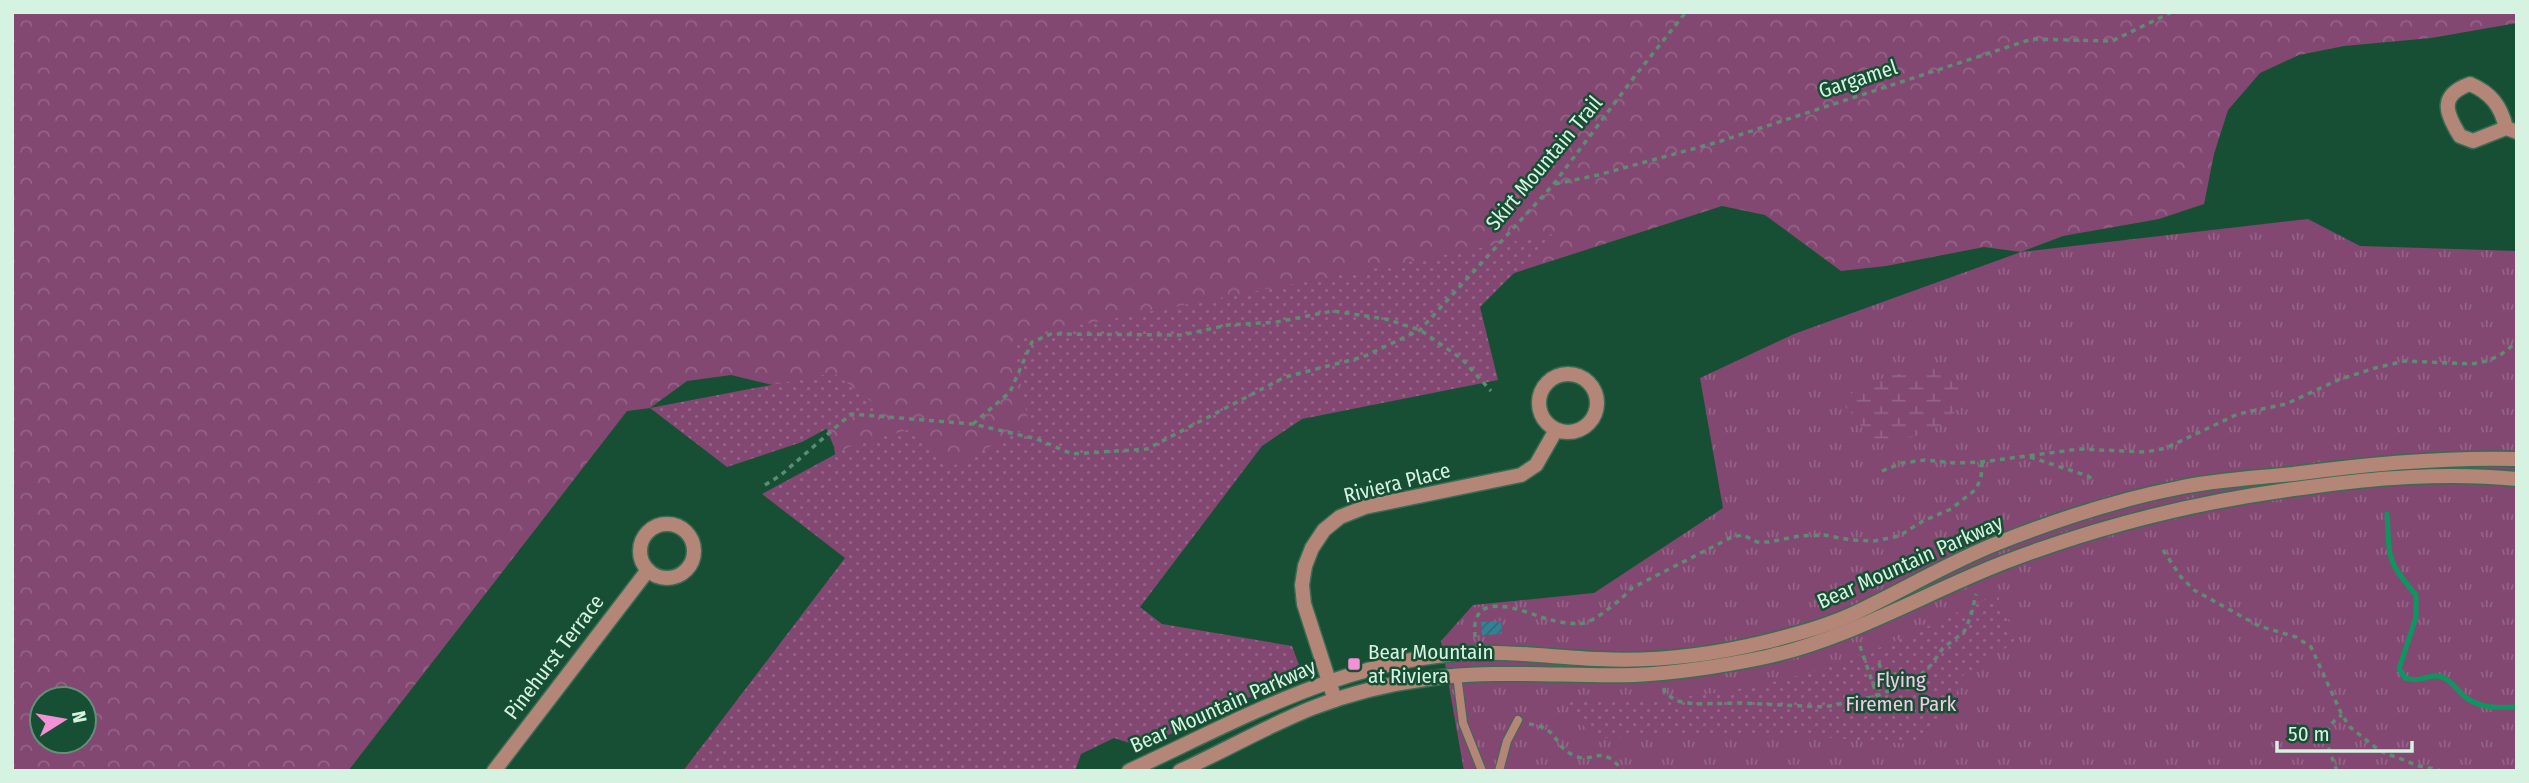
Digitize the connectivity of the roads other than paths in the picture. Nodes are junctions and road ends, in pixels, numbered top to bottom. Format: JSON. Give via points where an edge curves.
{"nodes":[{"id":1,"x":2511,"y":130,"type":"edge"},
{"id":2,"x":1556,"y":430,"type":"junction"},
{"id":3,"x":2517,"y":459,"type":"edge"},
{"id":4,"x":2517,"y":479,"type":"edge"},
{"id":5,"x":648,"y":570,"type":"dead end"},
{"id":6,"x":1457,"y":675,"type":"junction"},
{"id":7,"x":1329,"y":680,"type":"junction"},
{"id":8,"x":1335,"y":700,"type":"junction"},
{"id":9,"x":1518,"y":720,"type":"road end"},
{"id":10,"x":494,"y":771,"type":"edge"},
{"id":11,"x":1129,"y":771,"type":"edge"},
{"id":12,"x":1180,"y":771,"type":"edge"},
{"id":13,"x":1482,"y":771,"type":"edge"},
{"id":14,"x":1499,"y":771,"type":"edge"}],
"edges":[{"from":1,"to":1,"type":"street","via":[[2486,91],[2470,84],[2450,96],[2447,110],[2460,136],[2473,141]]},
{"from":2,"to":2,"type":"street","via":[[1572,433],[1587,426],[1596,412],[1592,388],[1572,373],[1555,376],[1543,387],[1538,403],[1543,419]]},
{"from":2,"to":7,"type":"street","name":"Riviera Place","via":[[1536,465],[1521,475],[1365,507],[1340,517],[1324,530],[1312,548],[1302,585]]},
{"from":3,"to":7,"type":"street","name":"Bear Mountain Parkway","via":[[2354,466],[2146,495],[2053,522],[1968,555],[1832,623],[1703,654],[1634,660],[1456,654],[1384,665]]},
{"from":4,"to":6,"type":"street","name":"Bear Mountain Parkway","via":[[2416,475],[2356,480],[2220,499],[2151,514],[2004,563],[1835,637],[1738,663],[1659,674]]},
{"from":5,"to":10,"type":"street","name":"Pinehurst Terrace"},
{"from":6,"to":8,"type":"street","name":"Bear Mountain Parkway"},
{"from":6,"to":13,"type":"lane","via":[[1463,723]]},
{"from":7,"to":8,"type":"street","name":"Riviera Place"},
{"from":7,"to":11,"type":"street","name":"Bear Mountain Parkway"},
{"from":8,"to":12,"type":"street","name":"Bear Mountain Parkway"},
{"from":9,"to":14,"type":"lane"}]}
